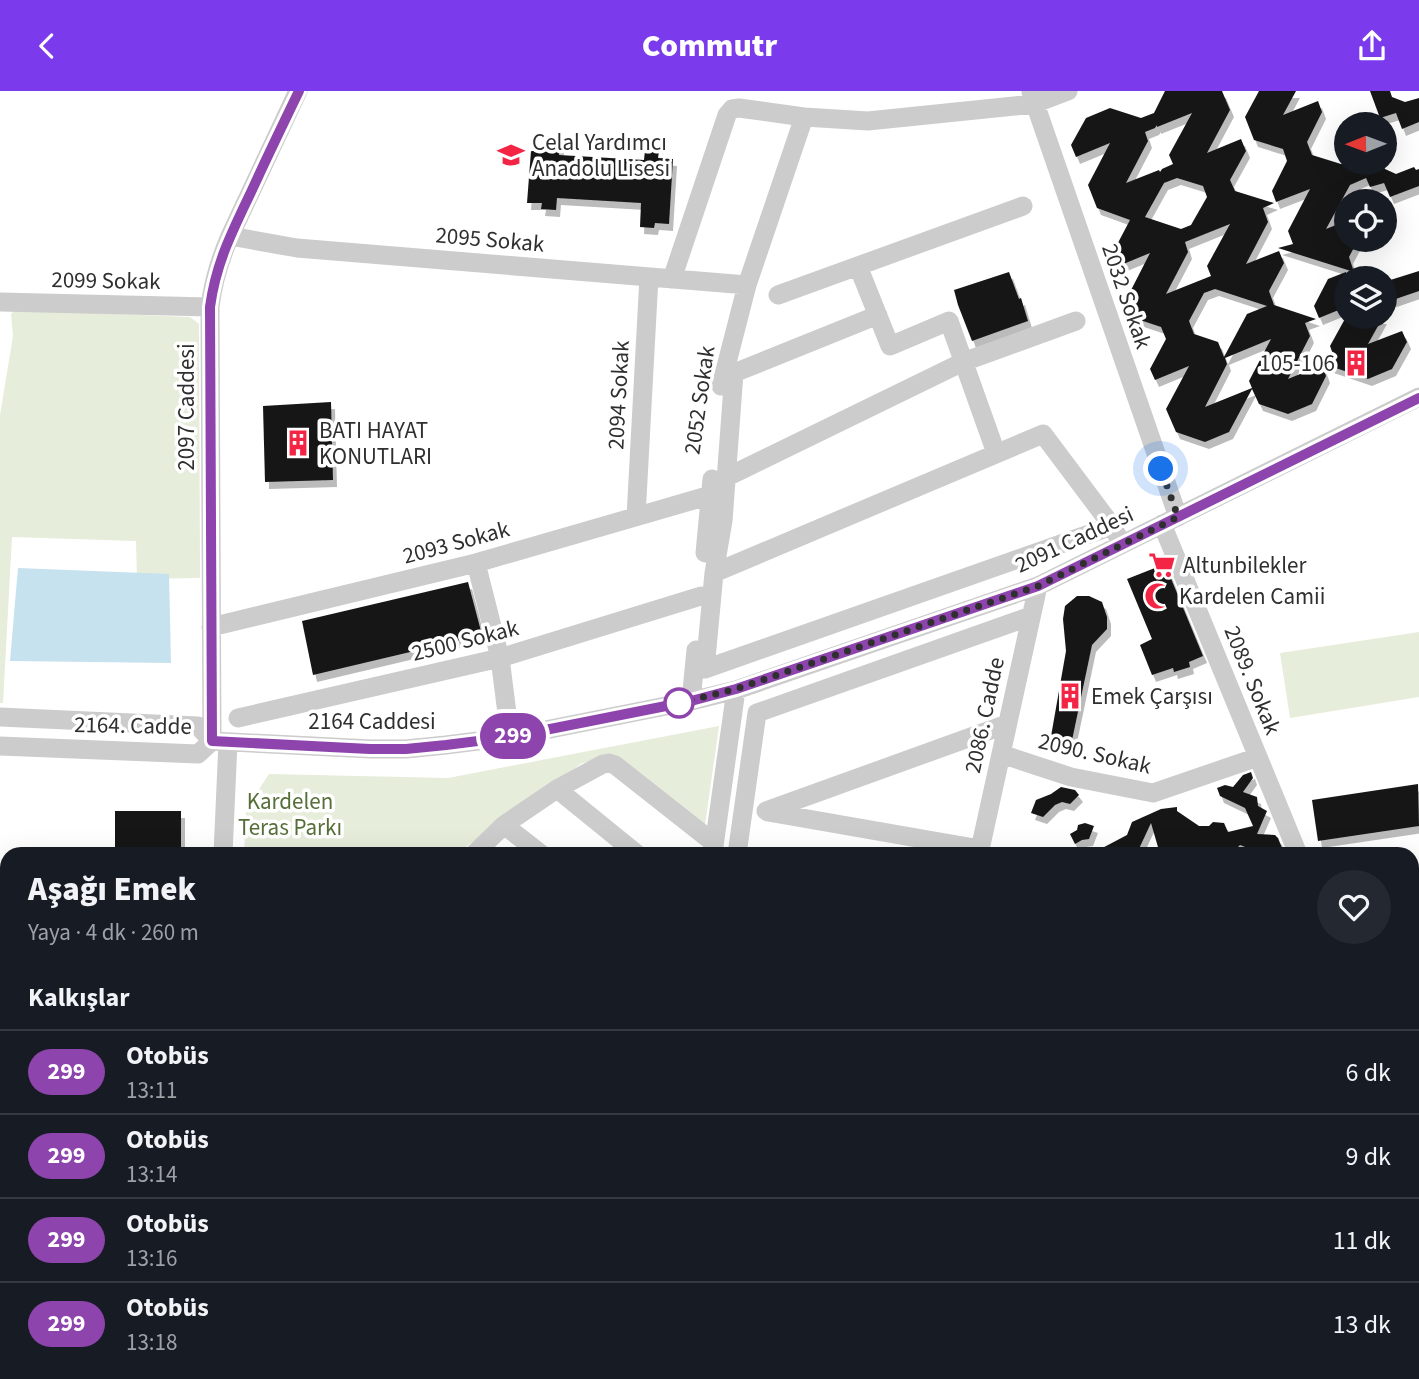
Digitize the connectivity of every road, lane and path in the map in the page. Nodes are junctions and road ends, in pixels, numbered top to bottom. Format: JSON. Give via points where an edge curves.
{"nodes":[{"id":1,"x":299,"y":91,"type":"edge"},
{"id":2,"x":1068,"y":91,"type":"edge"},
{"id":3,"x":1032,"y":97,"type":"edge"},
{"id":4,"x":804,"y":117,"type":"junction"},
{"id":5,"x":1023,"y":207,"type":"dead end"},
{"id":6,"x":230,"y":236,"type":"junction"},
{"id":7,"x":858,"y":266,"type":"junction"},
{"id":8,"x":649,"y":277,"type":"junction"},
{"id":9,"x":672,"y":279,"type":"junction"},
{"id":10,"x":747,"y":285,"type":"junction"},
{"id":11,"x":778,"y":295,"type":"dead end"},
{"id":12,"x":0,"y":302,"type":"edge"},
{"id":13,"x":210,"y":307,"type":"junction"},
{"id":14,"x":878,"y":315,"type":"junction"},
{"id":15,"x":1076,"y":321,"type":"dead end"},
{"id":16,"x":964,"y":362,"type":"junction"},
{"id":17,"x":1419,"y":397,"type":"edge"},
{"id":18,"x":996,"y":453,"type":"junction"},
{"id":19,"x":725,"y":478,"type":"junction"},
{"id":20,"x":711,"y":495,"type":"junction"},
{"id":21,"x":636,"y":517,"type":"junction"},
{"id":22,"x":1170,"y":520,"type":"junction"},
{"id":23,"x":1112,"y":526,"type":"junction"},
{"id":24,"x":1122,"y":544,"type":"junction"},
{"id":25,"x":476,"y":563,"type":"junction"},
{"id":26,"x":714,"y":573,"type":"junction"},
{"id":27,"x":1038,"y":586,"type":"junction"},
{"id":28,"x":701,"y":596,"type":"junction"},
{"id":29,"x":1031,"y":616,"type":"junction"},
{"id":30,"x":211,"y":627,"type":"junction"},
{"id":31,"x":500,"y":658,"type":"junction"},
{"id":32,"x":736,"y":689,"type":"junction"},
{"id":33,"x":691,"y":701,"type":"junction"},
{"id":34,"x":0,"y":717,"type":"edge"},
{"id":35,"x":238,"y":718,"type":"dead end"},
{"id":36,"x":1007,"y":724,"type":"junction"},
{"id":37,"x":510,"y":737,"type":"junction"},
{"id":38,"x":220,"y":742,"type":"junction"},
{"id":39,"x":0,"y":746,"type":"edge"},
{"id":40,"x":1001,"y":754,"type":"junction"},
{"id":41,"x":1258,"y":757,"type":"junction"},
{"id":42,"x":557,"y":789,"type":"junction"},
{"id":43,"x":743,"y":807,"type":"junction"},
{"id":44,"x":766,"y":811,"type":"junction"},
{"id":45,"x":504,"y":825,"type":"junction"},
{"id":46,"x":223,"y":847,"type":"edge"},
{"id":47,"x":481,"y":847,"type":"edge"},
{"id":48,"x":532,"y":847,"type":"edge"},
{"id":49,"x":628,"y":847,"type":"edge"},
{"id":50,"x":713,"y":847,"type":"edge"},
{"id":51,"x":714,"y":847,"type":"edge"},
{"id":52,"x":738,"y":847,"type":"edge"},
{"id":53,"x":959,"y":847,"type":"edge"},
{"id":54,"x":981,"y":847,"type":"edge"},
{"id":55,"x":1295,"y":847,"type":"edge"}],
"edges":[{"from":1,"to":6,"type":"street","name":"2097 Caddesi"},
{"from":2,"to":3,"type":"street"},
{"from":3,"to":4,"type":"street","via":[[868,121]]},
{"from":3,"to":22,"type":"street","name":"2032 Sokak"},
{"from":4,"to":9,"type":"street","via":[[739,108],[727,115]]},
{"from":4,"to":10,"type":"street","name":"2052 Sokak"},
{"from":5,"to":7,"type":"street"},
{"from":6,"to":8,"type":"street","name":"2095 Sokak","via":[[297,248]]},
{"from":6,"to":13,"type":"street","name":"2097 Caddesi","via":[[216,271]]},
{"from":7,"to":11,"type":"street"},
{"from":7,"to":14,"type":"street"},
{"from":8,"to":9,"type":"street","name":"2095 Sokak"},
{"from":8,"to":21,"type":"street","name":"2094 Sokak"},
{"from":9,"to":10,"type":"street","name":"2095 Sokak"},
{"from":10,"to":20,"type":"street","name":"2052 Sokak","via":[[722,380]]},
{"from":12,"to":13,"type":"street","name":"2099 Sokak"},
{"from":13,"to":30,"type":"street","name":"2097 Caddesi"},
{"from":14,"to":16,"type":"street","via":[[890,346],[949,321]]},
{"from":14,"to":19,"type":"street","via":[[734,373]]},
{"from":15,"to":16,"type":"street"},
{"from":16,"to":18,"type":"street"},
{"from":16,"to":19,"type":"street"},
{"from":17,"to":22,"type":"street","name":"2091 Caddesi"},
{"from":18,"to":23,"type":"street","via":[[1042,433]]},
{"from":18,"to":26,"type":"street"},
{"from":19,"to":26,"type":"street"},
{"from":20,"to":21,"type":"street","name":"2093 Sokak"},
{"from":20,"to":28,"type":"street","name":"2052 Sokak"},
{"from":21,"to":25,"type":"street","name":"2093 Sokak"},
{"from":22,"to":24,"type":"street","name":"2091 Caddesi"},
{"from":22,"to":41,"type":"street","name":"2089. Sokak"},
{"from":23,"to":24,"type":"street"},
{"from":23,"to":26,"type":"street","via":[[705,669]]},
{"from":24,"to":27,"type":"street","name":"2091 Caddesi"},
{"from":25,"to":30,"type":"street","name":"2093 Sokak"},
{"from":25,"to":31,"type":"street"},
{"from":27,"to":29,"type":"street","name":"2086. Cadde"},
{"from":27,"to":32,"type":"street","name":"2091 Caddesi"},
{"from":28,"to":31,"type":"street","name":"2500 Sokak"},
{"from":28,"to":33,"type":"street","name":"2052 Sokak"},
{"from":29,"to":36,"type":"street","name":"2086. Cadde"},
{"from":29,"to":43,"type":"street","via":[[758,713]]},
{"from":30,"to":38,"type":"street","name":"2097 Caddesi"},
{"from":31,"to":35,"type":"street","name":"2500 Sokak"},
{"from":31,"to":37,"type":"street"},
{"from":32,"to":33,"type":"street","name":"2164 Caddesi"},
{"from":32,"to":51,"type":"street"},
{"from":33,"to":37,"type":"street","name":"2164 Caddesi"},
{"from":34,"to":38,"type":"street","name":"2164. Cadde","via":[[198,726]]},
{"from":36,"to":40,"type":"street","name":"2086. Cadde"},
{"from":36,"to":44,"type":"street"},
{"from":37,"to":38,"type":"street","name":"2164 Caddesi","via":[[406,749]]},
{"from":38,"to":39,"type":"street","name":"2164. Cadde","via":[[198,754]]},
{"from":38,"to":46,"type":"street","name":"2097 Caddesi"},
{"from":40,"to":41,"type":"street","name":"2090. Sokak","via":[[1071,777],[1153,793]]},
{"from":40,"to":54,"type":"street","name":"2086. Cadde"},
{"from":41,"to":55,"type":"street","name":"2089. Sokak"},
{"from":42,"to":45,"type":"street"},
{"from":42,"to":49,"type":"street"},
{"from":42,"to":50,"type":"street","via":[[603,764],[615,765]]},
{"from":43,"to":44,"type":"street"},
{"from":43,"to":52,"type":"street"},
{"from":44,"to":53,"type":"street"},
{"from":45,"to":47,"type":"street"},
{"from":45,"to":48,"type":"street"}]}
